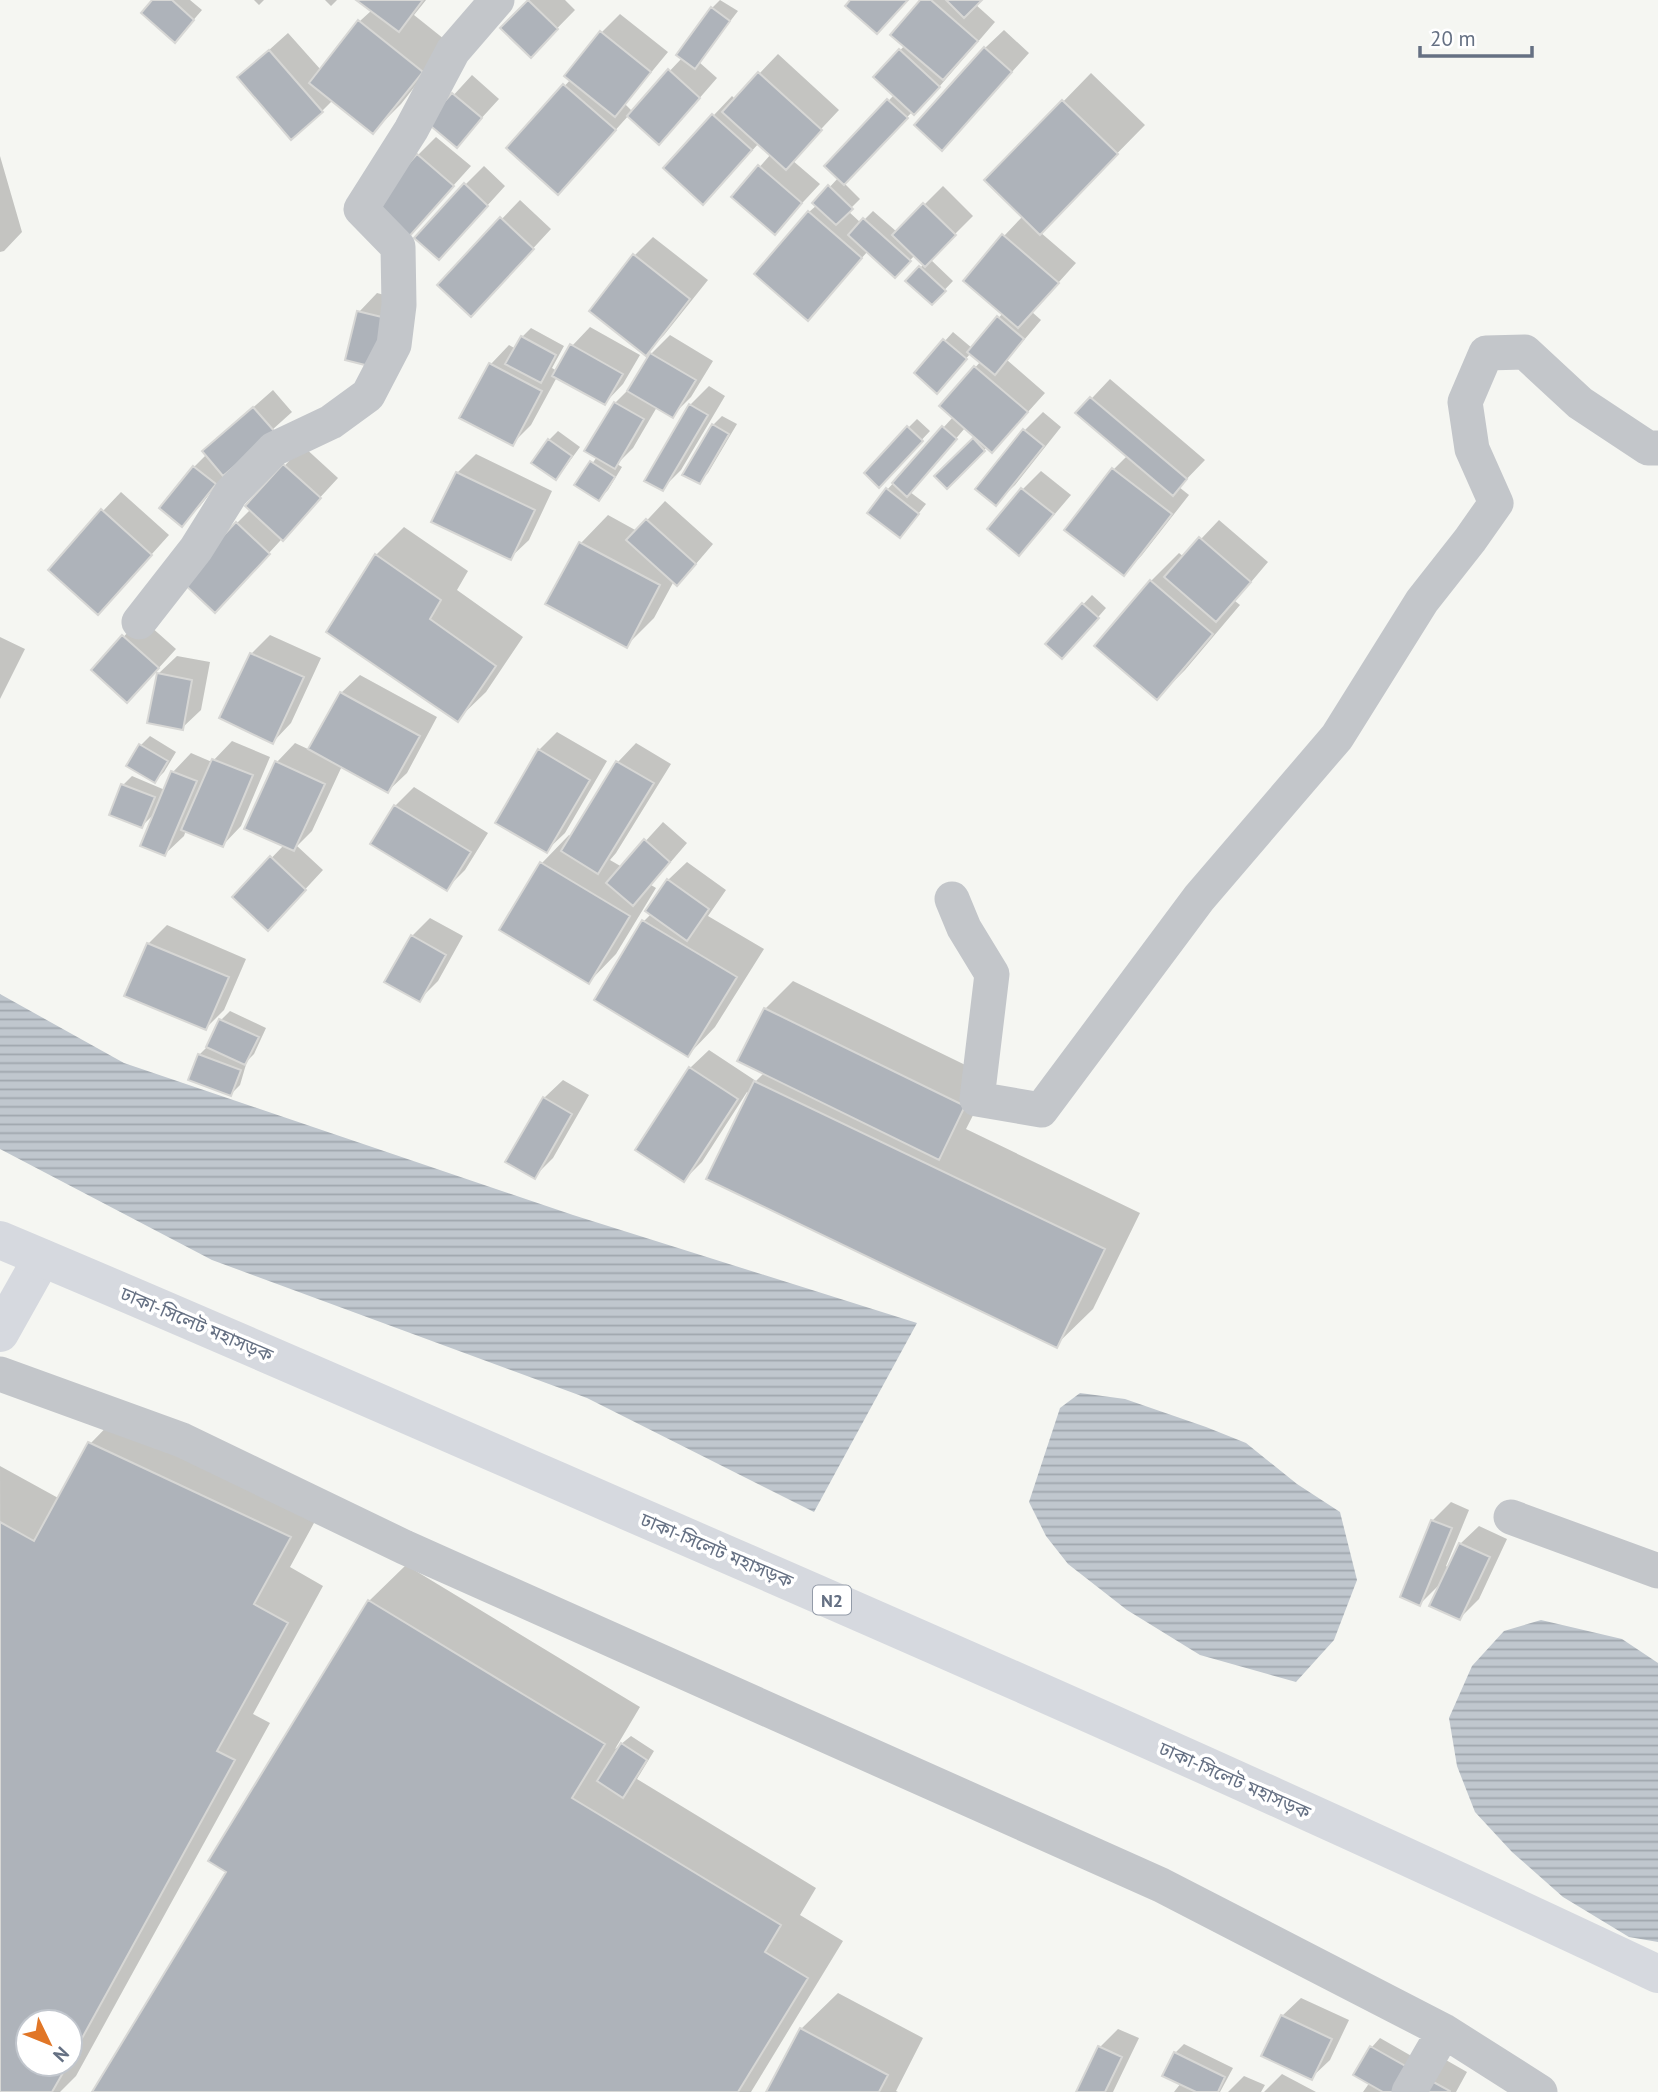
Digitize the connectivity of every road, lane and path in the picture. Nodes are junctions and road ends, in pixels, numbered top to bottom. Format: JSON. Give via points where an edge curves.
{"nodes":[{"id":1,"x":497,"y":0,"type":"edge"},
{"id":2,"x":1658,"y":448,"type":"edge"},
{"id":3,"x":139,"y":622,"type":"dead end"},
{"id":4,"x":952,"y":899,"type":"dead end"},
{"id":5,"x":0,"y":1240,"type":"edge"},
{"id":6,"x":42,"y":1258,"type":"junction"},
{"id":7,"x":0,"y":1333,"type":"edge"},
{"id":8,"x":0,"y":1374,"type":"edge"},
{"id":9,"x":1511,"y":1517,"type":"dead end"},
{"id":10,"x":1658,"y":1572,"type":"edge"},
{"id":11,"x":1658,"y":1974,"type":"edge"},
{"id":12,"x":1444,"y":2031,"type":"junction"},
{"id":13,"x":1409,"y":2092,"type":"edge"},
{"id":14,"x":1540,"y":2092,"type":"edge"}],
"edges":[{"from":1,"to":3,"type":"street","via":[[453,51],[361,209],[398,247],[394,345],[368,395],[331,422],[274,449],[231,493],[197,549]]},
{"from":2,"to":4,"type":"street","via":[[1648,448],[1580,403],[1525,352],[1486,353],[1465,402],[1472,449],[1496,503],[1422,601],[1337,737],[1199,898],[1041,1110],[977,1099],[992,974]]},
{"from":5,"to":6,"type":"main road","name":"ঢাকা-সিলেট মহাসড়ক","number":"N2"},
{"from":6,"to":7,"type":"main road"},
{"from":6,"to":11,"type":"main road","name":"ঢাকা-সিলেট মহাসড়ক","number":"N2","via":[[856,1610]]},
{"from":8,"to":12,"type":"street","via":[[182,1440],[404,1547],[1161,1885]]},
{"from":9,"to":10,"type":"street"},
{"from":12,"to":13,"type":"street"},
{"from":12,"to":14,"type":"street"}]}
